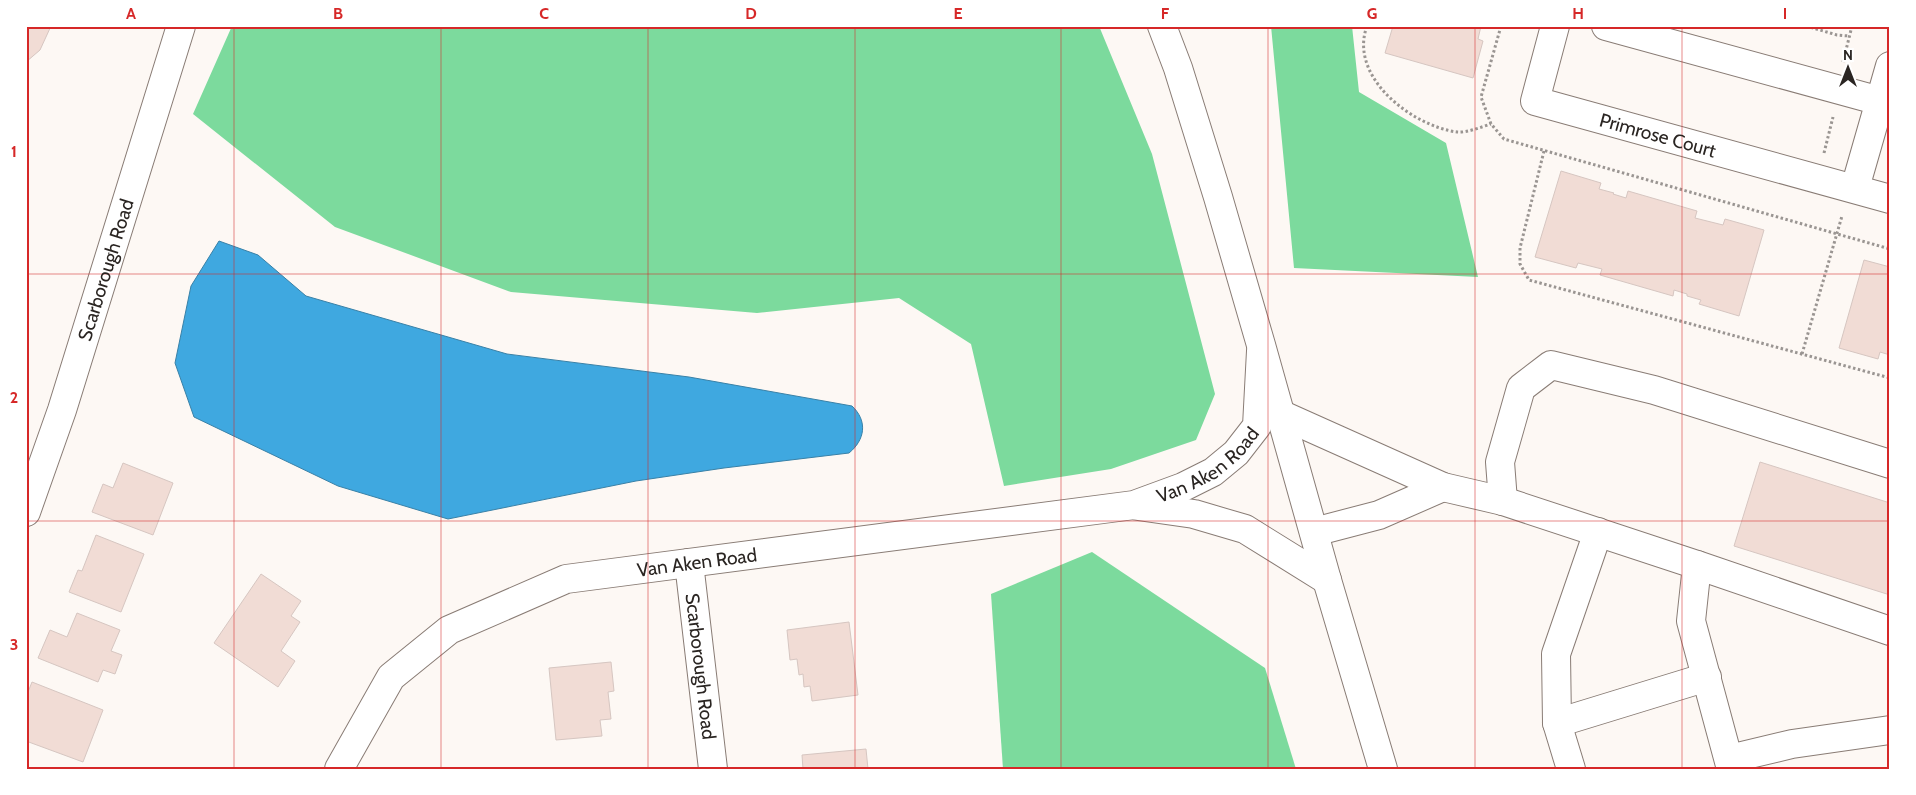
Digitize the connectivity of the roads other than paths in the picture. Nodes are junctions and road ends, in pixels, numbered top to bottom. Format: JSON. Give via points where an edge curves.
{"nodes":[{"id":1,"x":181,"y":26,"type":"edge"},
{"id":2,"x":1162,"y":26,"type":"edge"},
{"id":3,"x":1555,"y":26,"type":"edge"},
{"id":4,"x":1606,"y":26,"type":"edge"},
{"id":5,"x":1890,"y":66,"type":"edge"},
{"id":6,"x":1880,"y":101,"type":"junction"},
{"id":7,"x":1855,"y":188,"type":"junction"},
{"id":8,"x":1890,"y":198,"type":"edge"},
{"id":9,"x":1262,"y":345,"type":"junction"},
{"id":10,"x":1280,"y":414,"type":"junction"},
{"id":11,"x":1890,"y":464,"type":"edge"},
{"id":12,"x":1443,"y":487,"type":"junction"},
{"id":13,"x":1503,"y":502,"type":"junction"},
{"id":14,"x":1134,"y":505,"type":"junction"},
{"id":15,"x":26,"y":512,"type":"edge"},
{"id":16,"x":1314,"y":532,"type":"junction"},
{"id":17,"x":1598,"y":532,"type":"junction"},
{"id":18,"x":690,"y":563,"type":"junction"},
{"id":19,"x":1697,"y":565,"type":"junction"},
{"id":20,"x":1327,"y":580,"type":"junction"},
{"id":21,"x":1890,"y":631,"type":"edge"},
{"id":22,"x":1707,"y":677,"type":"junction"},
{"id":23,"x":1557,"y":723,"type":"junction"},
{"id":24,"x":1890,"y":730,"type":"edge"},
{"id":25,"x":1730,"y":764,"type":"edge"},
{"id":26,"x":339,"y":769,"type":"edge"},
{"id":27,"x":713,"y":769,"type":"edge"},
{"id":28,"x":1383,"y":769,"type":"edge"},
{"id":29,"x":1571,"y":769,"type":"edge"}],
"edges":[{"from":1,"to":15,"type":"main road","name":"Scarborough Road","via":[[62,410]]},
{"from":2,"to":9,"type":"main road","via":[[1178,68]]},
{"from":3,"to":7,"type":"main road","name":"Primrose Court","via":[[1535,101]]},
{"from":4,"to":6,"type":"main road"},
{"from":5,"to":6,"type":"main road"},
{"from":6,"to":7,"type":"main road"},
{"from":7,"to":8,"type":"main road","name":"Primrose Court"},
{"from":9,"to":10,"type":"main road"},
{"from":9,"to":14,"type":"main road","name":"Van Aken Road","via":[[1257,426],[1236,452],[1213,472]]},
{"from":10,"to":12,"type":"main road"},
{"from":10,"to":16,"type":"main road"},
{"from":11,"to":13,"type":"main road","via":[[1654,390],[1551,365],[1521,388],[1500,462]]},
{"from":12,"to":13,"type":"main road"},
{"from":12,"to":16,"type":"main road","via":[[1379,515]]},
{"from":13,"to":17,"type":"main road"},
{"from":14,"to":18,"type":"main road","name":"Van Aken Road"},
{"from":14,"to":20,"type":"main road","name":"Van Aken Road","via":[[1194,514],[1245,529]]},
{"from":16,"to":20,"type":"main road"},
{"from":17,"to":19,"type":"main road"},
{"from":17,"to":23,"type":"main road","via":[[1556,654]]},
{"from":18,"to":26,"type":"main road","name":"Van Aken Road","via":[[566,580],[448,630],[391,677]]},
{"from":18,"to":27,"type":"main road","name":"Scarborough Road"},
{"from":19,"to":21,"type":"main road"},
{"from":19,"to":22,"type":"main road","via":[[1691,621]]},
{"from":20,"to":28,"type":"main road"},
{"from":22,"to":23,"type":"main road"},
{"from":22,"to":25,"type":"main road"},
{"from":23,"to":29,"type":"main road"},
{"from":24,"to":25,"type":"main road","via":[[1792,744]]}]}
